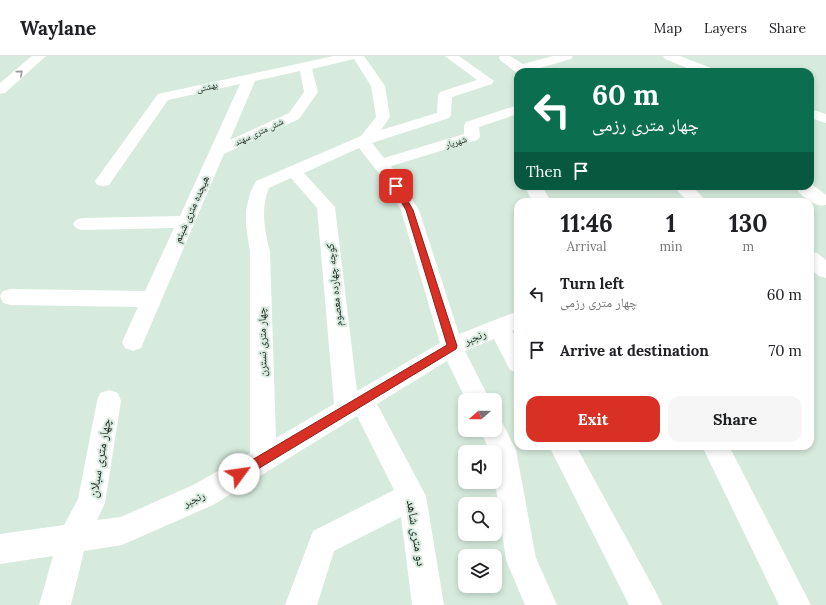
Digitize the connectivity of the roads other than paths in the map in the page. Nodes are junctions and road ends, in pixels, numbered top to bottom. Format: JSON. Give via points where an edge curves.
{"nodes":[{"id":1,"x":40,"y":56,"type":"edge"},
{"id":2,"x":352,"y":56,"type":"edge"},
{"id":3,"x":358,"y":56,"type":"edge"},
{"id":4,"x":451,"y":56,"type":"edge"},
{"id":5,"x":567,"y":56,"type":"edge"},
{"id":6,"x":669,"y":56,"type":"edge"},
{"id":7,"x":505,"y":58,"type":"dead end"},
{"id":8,"x":306,"y":66,"type":"junction"},
{"id":9,"x":520,"y":68,"type":"edge"},
{"id":10,"x":525,"y":68,"type":"edge"},
{"id":11,"x":700,"y":68,"type":"edge"},
{"id":12,"x":250,"y":77,"type":"junction"},
{"id":13,"x":0,"y":90,"type":"edge"},
{"id":14,"x":514,"y":110,"type":"edge"},
{"id":15,"x":814,"y":114,"type":"edge"},
{"id":16,"x":826,"y":119,"type":"edge"},
{"id":17,"x":826,"y":123,"type":"edge"},
{"id":18,"x":814,"y":125,"type":"edge"},
{"id":19,"x":362,"y":141,"type":"junction"},
{"id":20,"x":216,"y":152,"type":"junction"},
{"id":21,"x":381,"y":164,"type":"junction"},
{"id":22,"x":294,"y":172,"type":"junction"},
{"id":23,"x":103,"y":181,"type":"dead end"},
{"id":24,"x":686,"y":190,"type":"edge"},
{"id":25,"x":807,"y":190,"type":"edge"},
{"id":26,"x":694,"y":198,"type":"edge"},
{"id":27,"x":819,"y":201,"type":"edge"},
{"id":28,"x":186,"y":222,"type":"junction"},
{"id":29,"x":82,"y":224,"type":"dead end"},
{"id":30,"x":814,"y":261,"type":"edge"},
{"id":31,"x":826,"y":271,"type":"edge"},
{"id":32,"x":10,"y":298,"type":"dead end"},
{"id":33,"x":151,"y":299,"type":"junction"},
{"id":34,"x":508,"y":323,"type":"edge"},
{"id":35,"x":133,"y":342,"type":"dead end"},
{"id":36,"x":452,"y":346,"type":"junction"},
{"id":37,"x":514,"y":347,"type":"edge"},
{"id":38,"x":475,"y":393,"type":"edge"},
{"id":39,"x":109,"y":401,"type":"dead end"},
{"id":40,"x":354,"y":405,"type":"junction"},
{"id":41,"x":496,"y":437,"type":"edge"},
{"id":42,"x":564,"y":450,"type":"edge"},
{"id":43,"x":717,"y":450,"type":"edge"},
{"id":44,"x":263,"y":460,"type":"junction"},
{"id":45,"x":412,"y":496,"type":"junction"},
{"id":46,"x":72,"y":538,"type":"junction"},
{"id":47,"x":0,"y":549,"type":"edge"},
{"id":48,"x":55,"y":605,"type":"edge"},
{"id":49,"x":301,"y":605,"type":"edge"},
{"id":50,"x":428,"y":605,"type":"edge"},
{"id":51,"x":541,"y":605,"type":"edge"},
{"id":52,"x":646,"y":605,"type":"edge"},
{"id":53,"x":795,"y":605,"type":"edge"}],
"edges":[{"from":13,"to":1,"type":"main road","one_way":true},
{"from":2,"to":8,"type":"main road","name":"بهشتی"},
{"from":3,"to":19,"type":"main road","via":[[378,86],[383,117]]},
{"from":4,"to":19,"type":"main road","name":"چهار متری نسترن","via":[[487,81],[445,95],[444,115]]},
{"from":5,"to":10,"type":"main road"},
{"from":6,"to":11,"type":"main road"},
{"from":7,"to":9,"type":"main road"},
{"from":8,"to":12,"type":"main road","name":"بهشتی"},
{"from":8,"to":20,"type":"main road","name":"شش متری سهند","via":[[311,92],[294,116]]},
{"from":12,"to":20,"type":"main road","name":"هیجده متری شبنم"},
{"from":12,"to":23,"type":"main road","name":"بهشتی","via":[[163,97]]},
{"from":14,"to":21,"type":"main road","name":"شهریار","via":[[471,126],[472,137]]},
{"from":15,"to":16,"type":"main road"},
{"from":17,"to":18,"type":"main road"},
{"from":19,"to":21,"type":"main road"},
{"from":19,"to":22,"type":"main road","name":"چهار متری نسترن"},
{"from":20,"to":28,"type":"main road","name":"هیجده متری شبنم"},
{"from":21,"to":36,"type":"main road","via":[[410,210]]},
{"from":22,"to":40,"type":"main road","name":"کوچه چهارده معصوم","via":[[326,207]]},
{"from":22,"to":44,"type":"main road","name":"چهار متری نسترن","via":[[262,185],[256,196],[255,225],[260,252]]},
{"from":24,"to":26,"type":"main road"},
{"from":25,"to":27,"type":"main road"},
{"from":28,"to":29,"type":"main road"},
{"from":28,"to":33,"type":"main road","name":"هیجده متری شبنم"},
{"from":30,"to":31,"type":"main road"},
{"from":32,"to":33,"type":"main road"},
{"from":33,"to":35,"type":"main road","name":"هیجده متری شبنم"},
{"from":34,"to":36,"type":"main road","name":"رنجبر"},
{"from":34,"to":37,"type":"main road"},
{"from":36,"to":38,"type":"main road"},
{"from":36,"to":40,"type":"main road","name":"رنجبر"},
{"from":39,"to":46,"type":"main road","name":"چهار متری سبلان","via":[[91,503]]},
{"from":40,"to":44,"type":"main road","name":"رنجبر"},
{"from":40,"to":45,"type":"main road","name":"دو متری شاهد"},
{"from":41,"to":51,"type":"main road","via":[[503,450],[521,560]]},
{"from":42,"to":52,"type":"main road"},
{"from":43,"to":53,"type":"main road"},
{"from":44,"to":46,"type":"main road","name":"رنجبر","via":[[204,495],[122,531]]},
{"from":45,"to":49,"type":"main road","via":[[322,541]]},
{"from":45,"to":50,"type":"main road","name":"دو متری شاهد"},
{"from":46,"to":47,"type":"main road","name":"رنجبر"},
{"from":46,"to":48,"type":"main road","name":"چهار متری سبلان"}]}
